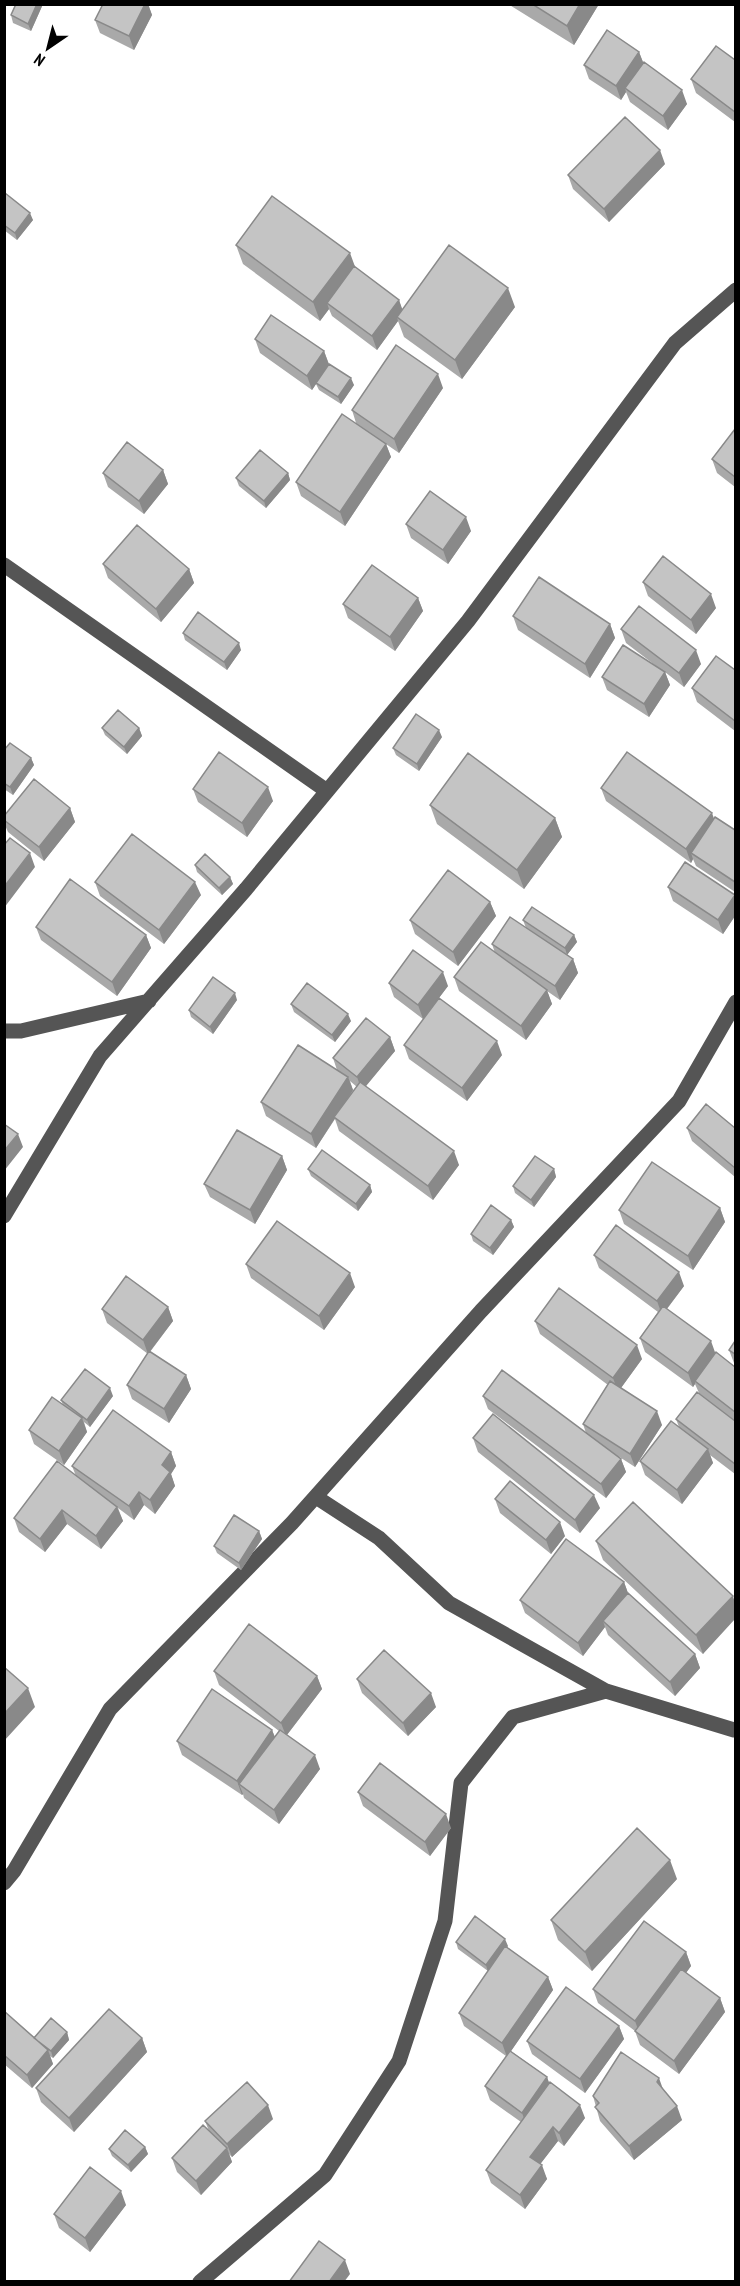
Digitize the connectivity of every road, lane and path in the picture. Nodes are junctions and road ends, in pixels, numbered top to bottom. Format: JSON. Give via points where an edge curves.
{"nodes":[{"id":1,"x":735,"y":290,"type":"edge"},
{"id":2,"x":4,"y":565,"type":"edge"},
{"id":3,"x":327,"y":791,"type":"junction"},
{"id":4,"x":149,"y":1001,"type":"junction"},
{"id":5,"x":735,"y":1002,"type":"edge"},
{"id":6,"x":4,"y":1031,"type":"edge"},
{"id":7,"x":4,"y":1216,"type":"edge"},
{"id":8,"x":316,"y":1497,"type":"junction"},
{"id":9,"x":606,"y":1691,"type":"junction"},
{"id":10,"x":735,"y":1729,"type":"edge"},
{"id":11,"x":4,"y":1882,"type":"edge"},
{"id":12,"x":200,"y":2282,"type":"edge"}],
"edges":[{"from":1,"to":3,"type":"street","via":[[675,342],[468,621]]},
{"from":2,"to":3,"type":"street"},
{"from":3,"to":4,"type":"street"},
{"from":4,"to":6,"type":"street","via":[[21,1031]]},
{"from":4,"to":7,"type":"street","via":[[100,1056]]},
{"from":5,"to":8,"type":"street","via":[[679,1101],[481,1311]]},
{"from":8,"to":9,"type":"street","via":[[379,1538],[449,1603]]},
{"from":8,"to":11,"type":"street","via":[[110,1709]]},
{"from":9,"to":10,"type":"street"},
{"from":9,"to":12,"type":"street","via":[[513,1717],[461,1783],[445,1921],[399,2061],[325,2175]]}]}
